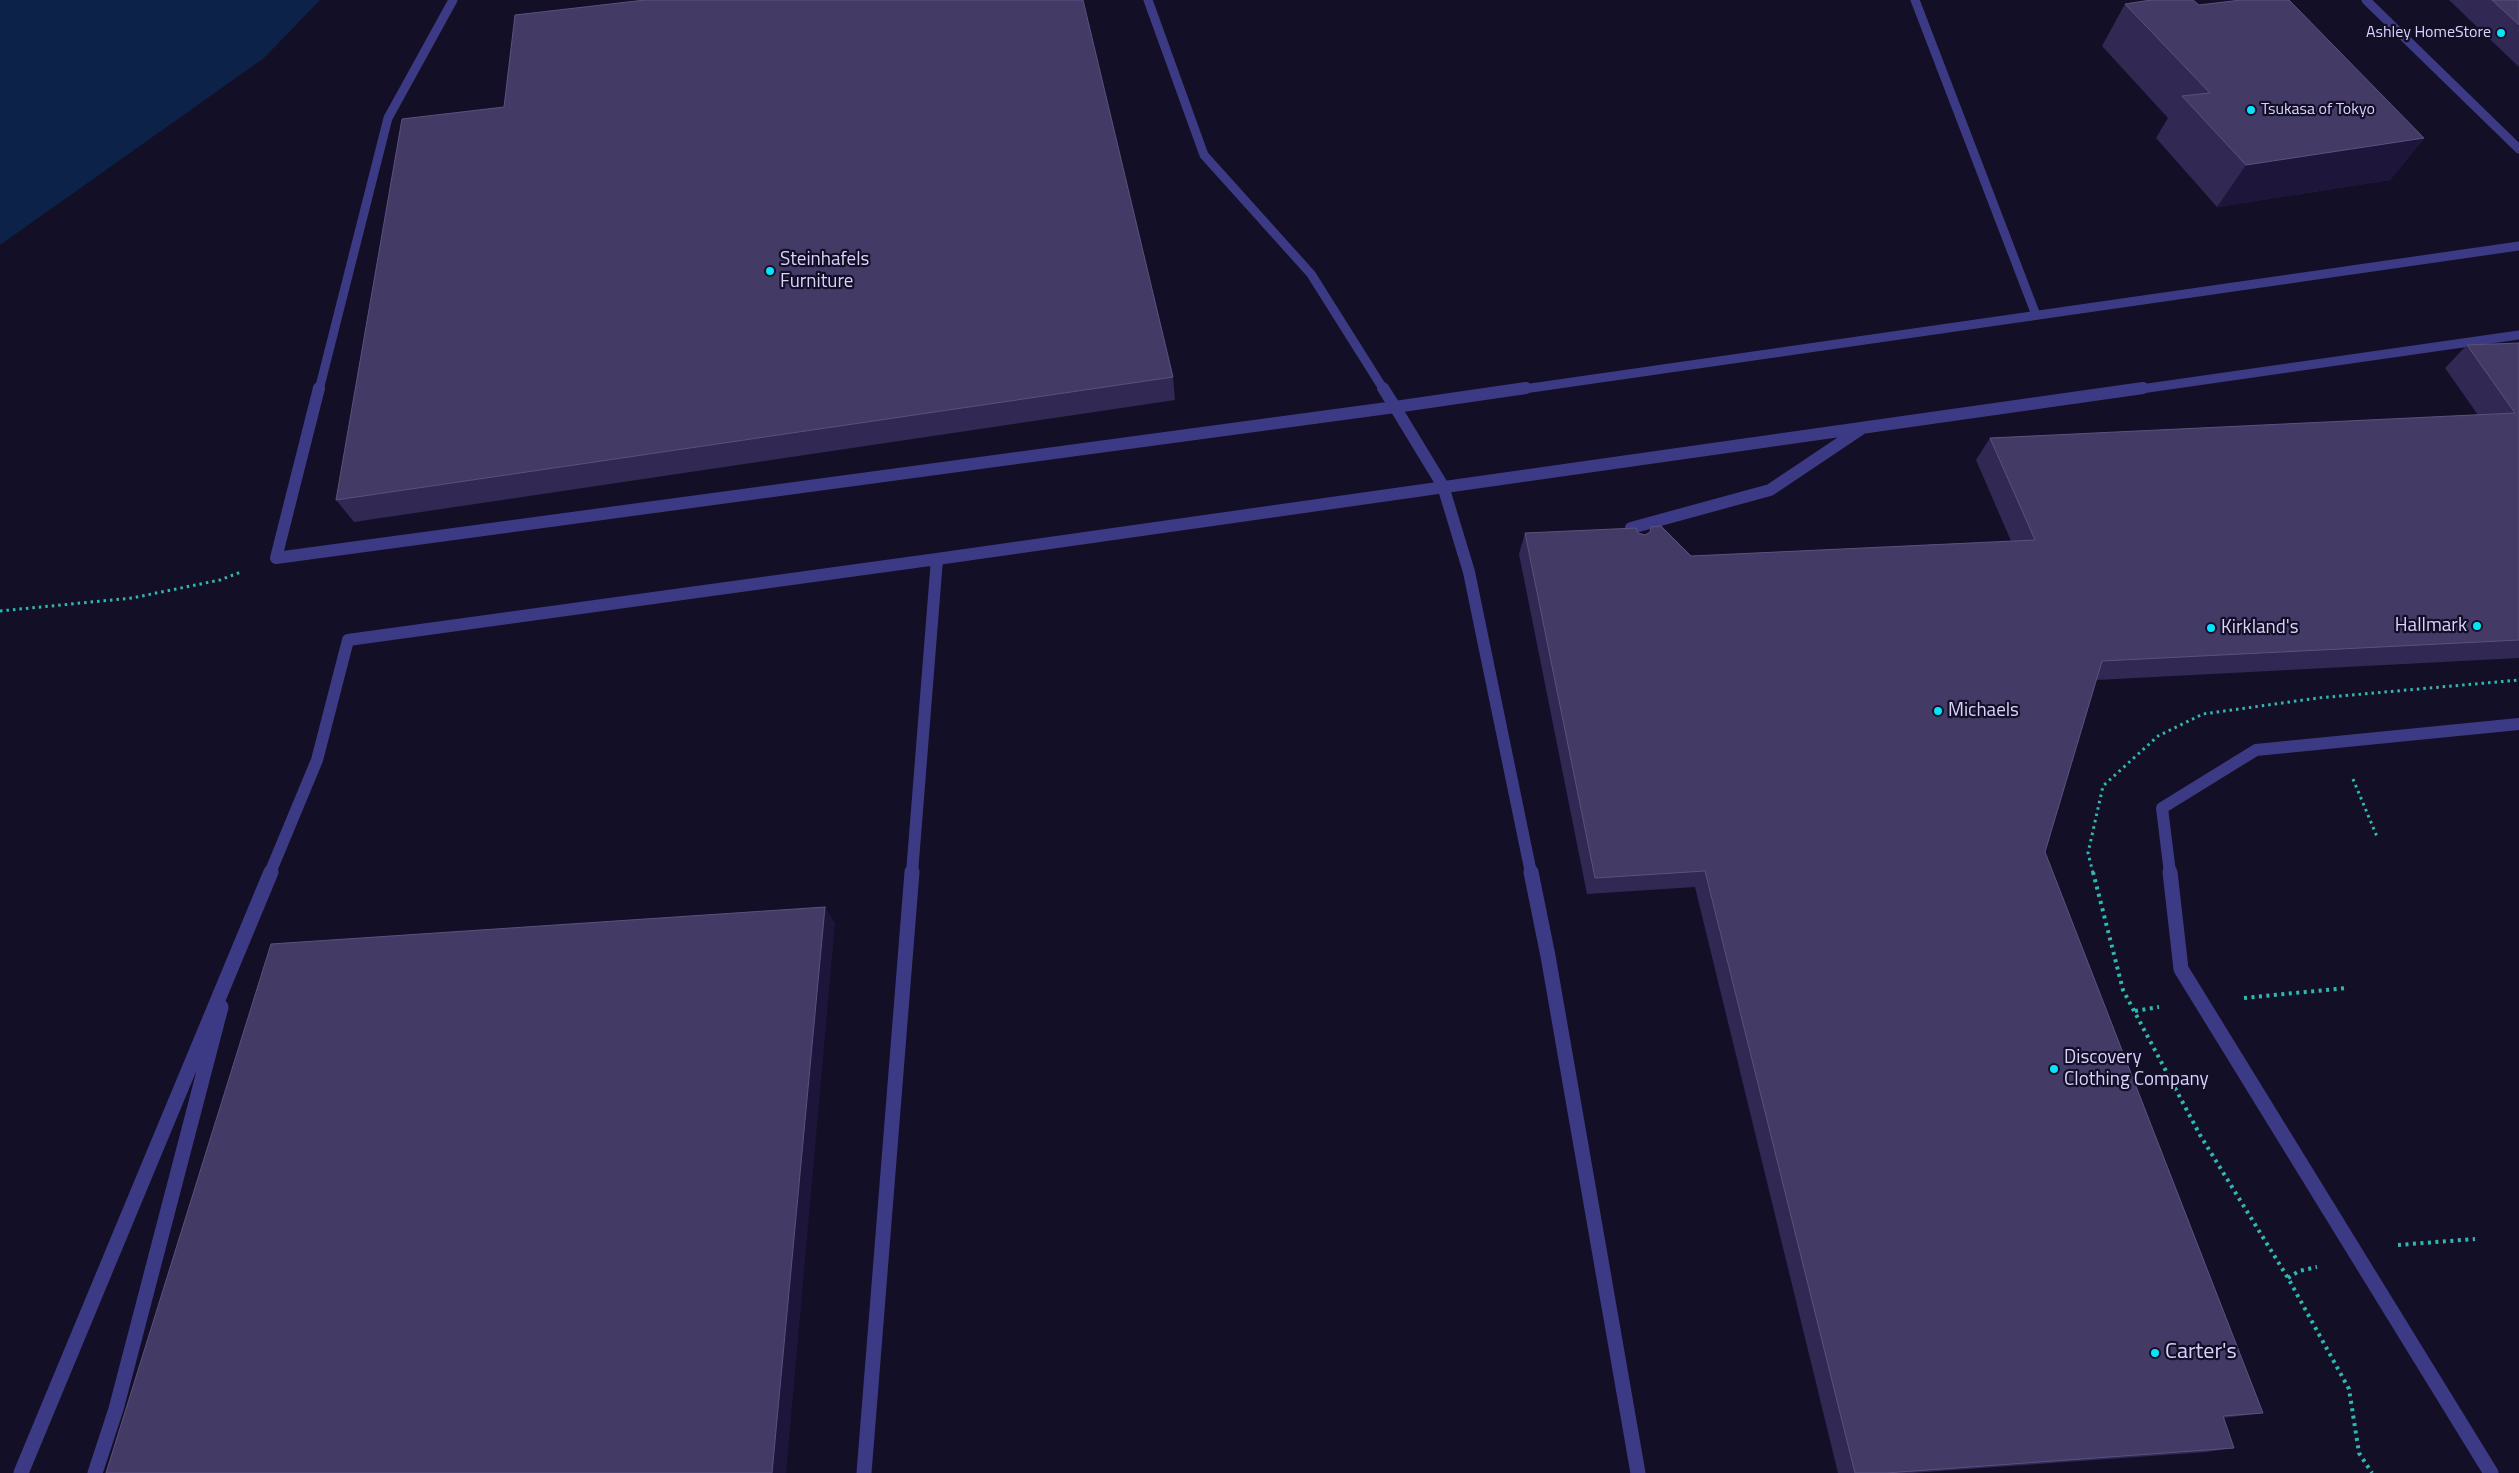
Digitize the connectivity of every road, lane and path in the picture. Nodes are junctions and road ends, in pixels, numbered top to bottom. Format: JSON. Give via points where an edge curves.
{"nodes":[{"id":1,"x":453,"y":0,"type":"edge"},
{"id":2,"x":1148,"y":0,"type":"edge"},
{"id":3,"x":1915,"y":0,"type":"edge"},
{"id":4,"x":2366,"y":0,"type":"edge"},
{"id":5,"x":2519,"y":149,"type":"edge"},
{"id":6,"x":2519,"y":246,"type":"edge"},
{"id":7,"x":2036,"y":315,"type":"junction"},
{"id":8,"x":2519,"y":335,"type":"edge"},
{"id":9,"x":1395,"y":407,"type":"junction"},
{"id":10,"x":1865,"y":427,"type":"junction"},
{"id":11,"x":1443,"y":486,"type":"junction"},
{"id":12,"x":1636,"y":548,"type":"edge"},
{"id":13,"x":276,"y":558,"type":"junction"},
{"id":14,"x":937,"y":559,"type":"junction"},
{"id":15,"x":0,"y":611,"type":"edge"},
{"id":16,"x":2519,"y":680,"type":"edge"},
{"id":17,"x":2519,"y":724,"type":"edge"},
{"id":18,"x":233,"y":962,"type":"junction"},
{"id":19,"x":2346,"y":988,"type":"dead end"},
{"id":20,"x":2246,"y":998,"type":"dead end"},
{"id":21,"x":2475,"y":1239,"type":"dead end"},
{"id":22,"x":2396,"y":1246,"type":"dead end"},
{"id":23,"x":21,"y":1473,"type":"edge"},
{"id":24,"x":95,"y":1473,"type":"edge"},
{"id":25,"x":864,"y":1473,"type":"edge"},
{"id":26,"x":1638,"y":1473,"type":"edge"},
{"id":27,"x":2372,"y":1473,"type":"edge"},
{"id":28,"x":2491,"y":1473,"type":"edge"}],
"edges":[{"from":1,"to":13,"type":"lane","via":[[388,118]]},
{"from":2,"to":9,"type":"lane","via":[[1204,155],[1311,274]]},
{"from":3,"to":7,"type":"lane"},
{"from":4,"to":5,"type":"lane"},
{"from":6,"to":7,"type":"lane"},
{"from":7,"to":9,"type":"lane"},
{"from":8,"to":10,"type":"lane"},
{"from":9,"to":11,"type":"lane"},
{"from":9,"to":13,"type":"lane"},
{"from":10,"to":11,"type":"lane"},
{"from":10,"to":12,"type":"lane","via":[[1770,490],[1631,528]]},
{"from":11,"to":14,"type":"lane"},
{"from":11,"to":26,"type":"lane","via":[[1469,572],[1546,947]]},
{"from":13,"to":15,"type":"path","via":[[220,580],[132,598]]},
{"from":14,"to":18,"type":"lane","via":[[348,640],[317,760]]},
{"from":14,"to":25,"type":"lane"},
{"from":16,"to":27,"type":"path","via":[[2318,698],[2203,714],[2158,736],[2103,786],[2088,853],[2123,990],[2200,1135],[2288,1278],[2349,1389],[2359,1453]]},
{"from":17,"to":28,"type":"lane","via":[[2256,750],[2162,808],[2180,969]]},
{"from":18,"to":23,"type":"lane"},
{"from":18,"to":24,"type":"lane","via":[[116,1409]]},
{"from":19,"to":20,"type":"path"},
{"from":21,"to":22,"type":"path"}]}
